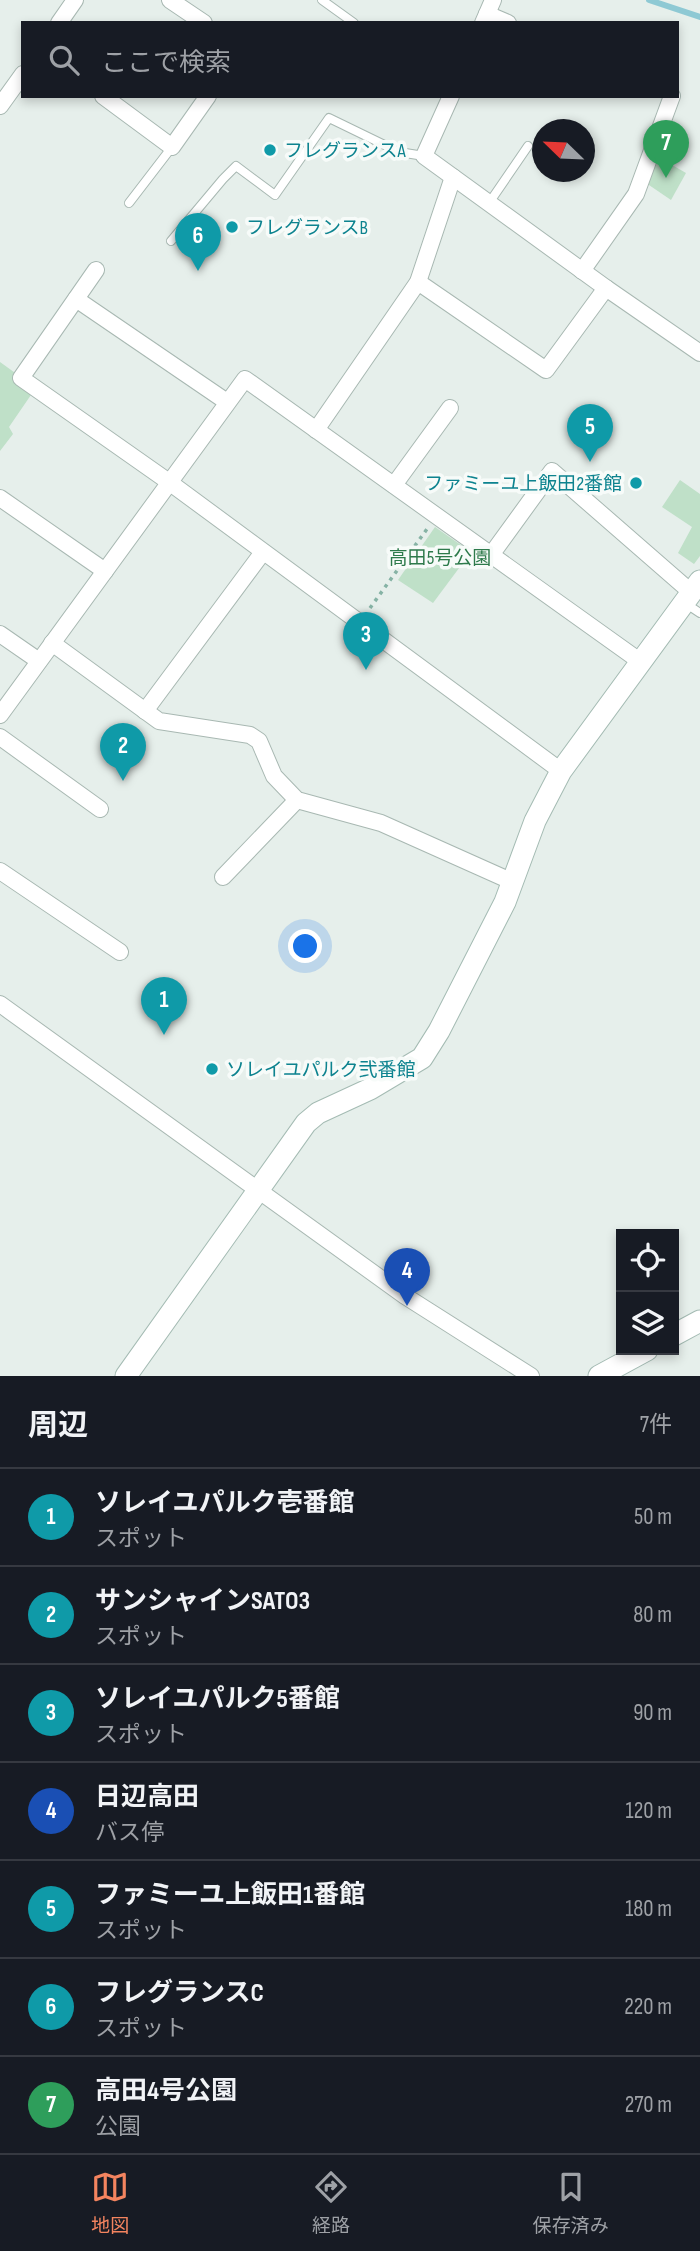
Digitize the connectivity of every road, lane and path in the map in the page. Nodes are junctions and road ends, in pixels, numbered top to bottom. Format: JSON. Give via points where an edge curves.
{"nodes":[{"id":1,"x":75,"y":0,"type":"edge"},
{"id":2,"x":170,"y":0,"type":"edge"},
{"id":3,"x":322,"y":0,"type":"edge"},
{"id":4,"x":487,"y":12,"type":"edge"},
{"id":5,"x":60,"y":21,"type":"edge"},
{"id":6,"x":201,"y":21,"type":"edge"},
{"id":7,"x":351,"y":21,"type":"edge"},
{"id":8,"x":504,"y":21,"type":"edge"},
{"id":9,"x":21,"y":77,"type":"edge"},
{"id":10,"x":106,"y":98,"type":"edge"},
{"id":11,"x":207,"y":98,"type":"edge"},
{"id":12,"x":450,"y":98,"type":"edge"},
{"id":13,"x":671,"y":98,"type":"edge"},
{"id":14,"x":0,"y":106,"type":"edge"},
{"id":15,"x":528,"y":146,"type":"dead end"},
{"id":16,"x":172,"y":147,"type":"junction"},
{"id":17,"x":424,"y":156,"type":"junction"},
{"id":18,"x":453,"y":177,"type":"junction"},
{"id":19,"x":130,"y":203,"type":"dead end"},
{"id":20,"x":489,"y":203,"type":"junction"},
{"id":21,"x":171,"y":241,"type":"dead end"},
{"id":22,"x":96,"y":270,"type":"dead end"},
{"id":23,"x":582,"y":271,"type":"junction"},
{"id":24,"x":418,"y":282,"type":"junction"},
{"id":25,"x":606,"y":288,"type":"junction"},
{"id":26,"x":76,"y":299,"type":"junction"},
{"id":27,"x":700,"y":353,"type":"edge"},
{"id":28,"x":228,"y":402,"type":"junction"},
{"id":29,"x":450,"y":408,"type":"dead end"},
{"id":30,"x":316,"y":430,"type":"junction"},
{"id":31,"x":169,"y":482,"type":"junction"},
{"id":32,"x":394,"y":485,"type":"junction"},
{"id":33,"x":0,"y":498,"type":"edge"},
{"id":34,"x":436,"y":516,"type":"junction"},
{"id":35,"x":263,"y":552,"type":"junction"},
{"id":36,"x":491,"y":555,"type":"junction"},
{"id":37,"x":104,"y":571,"type":"junction"},
{"id":38,"x":694,"y":597,"type":"edge"},
{"id":39,"x":360,"y":623,"type":"junction"},
{"id":40,"x":0,"y":634,"type":"edge"},
{"id":41,"x":52,"y":643,"type":"junction"},
{"id":42,"x":39,"y":661,"type":"junction"},
{"id":43,"x":641,"y":662,"type":"junction"},
{"id":44,"x":145,"y":711,"type":"junction"},
{"id":45,"x":0,"y":715,"type":"edge"},
{"id":46,"x":0,"y":737,"type":"edge"},
{"id":47,"x":561,"y":771,"type":"junction"},
{"id":48,"x":297,"y":800,"type":"junction"},
{"id":49,"x":100,"y":809,"type":"dead end"},
{"id":50,"x":0,"y":871,"type":"edge"},
{"id":51,"x":223,"y":877,"type":"dead end"},
{"id":52,"x":513,"y":882,"type":"junction"},
{"id":53,"x":120,"y":953,"type":"dead end"},
{"id":54,"x":0,"y":1004,"type":"edge"},
{"id":55,"x":260,"y":1191,"type":"junction"},
{"id":56,"x":700,"y":1321,"type":"edge"},
{"id":57,"x":679,"y":1332,"type":"edge"},
{"id":58,"x":638,"y":1355,"type":"edge"},
{"id":59,"x":126,"y":1376,"type":"edge"},
{"id":60,"x":531,"y":1376,"type":"edge"},
{"id":61,"x":599,"y":1376,"type":"edge"}],
"edges":[{"from":1,"to":5,"type":"street"},
{"from":2,"to":6,"type":"street"},
{"from":3,"to":7,"type":"lane"},
{"from":4,"to":8,"type":"street"},
{"from":9,"to":14,"type":"street"},
{"from":10,"to":16,"type":"street"},
{"from":11,"to":16,"type":"street"},
{"from":12,"to":17,"type":"street"},
{"from":13,"to":23,"type":"street","via":[[636,194]]},
{"from":15,"to":20,"type":"lane"},
{"from":16,"to":19,"type":"lane"},
{"from":17,"to":18,"type":"street"},
{"from":17,"to":21,"type":"lane","via":[[399,152],[329,118],[275,195],[236,166]]},
{"from":18,"to":20,"type":"street"},
{"from":18,"to":24,"type":"street"},
{"from":20,"to":23,"type":"street"},
{"from":22,"to":26,"type":"street"},
{"from":23,"to":25,"type":"street"},
{"from":24,"to":25,"type":"street","via":[[546,370]]},
{"from":24,"to":30,"type":"street"},
{"from":25,"to":27,"type":"street"},
{"from":26,"to":28,"type":"street"},
{"from":26,"to":31,"type":"street","via":[[21,378]]},
{"from":28,"to":30,"type":"street","via":[[245,379]]},
{"from":28,"to":31,"type":"street"},
{"from":29,"to":32,"type":"street"},
{"from":30,"to":32,"type":"street"},
{"from":31,"to":35,"type":"street"},
{"from":31,"to":37,"type":"street"},
{"from":32,"to":34,"type":"street"},
{"from":33,"to":37,"type":"street"},
{"from":34,"to":36,"type":"street"},
{"from":34,"to":39,"type":"path"},
{"from":35,"to":39,"type":"street"},
{"from":35,"to":44,"type":"street"},
{"from":36,"to":38,"type":"street","via":[[552,471]]},
{"from":36,"to":43,"type":"street"},
{"from":37,"to":41,"type":"street"},
{"from":38,"to":43,"type":"street"},
{"from":39,"to":47,"type":"street"},
{"from":40,"to":42,"type":"street"},
{"from":41,"to":42,"type":"street"},
{"from":41,"to":44,"type":"street"},
{"from":42,"to":45,"type":"street"},
{"from":43,"to":47,"type":"street"},
{"from":44,"to":48,"type":"street","via":[[159,721],[250,735],[259,741],[274,776]]},
{"from":46,"to":49,"type":"street"},
{"from":47,"to":52,"type":"street","via":[[534,821]]},
{"from":48,"to":51,"type":"street"},
{"from":48,"to":52,"type":"street","via":[[381,823]]},
{"from":50,"to":53,"type":"street"},
{"from":52,"to":55,"type":"street","via":[[422,1058],[306,1123]]},
{"from":54,"to":55,"type":"street"},
{"from":55,"to":59,"type":"street"},
{"from":55,"to":60,"type":"street","via":[[405,1296]]},
{"from":56,"to":57,"type":"street"},
{"from":58,"to":61,"type":"street"}]}
